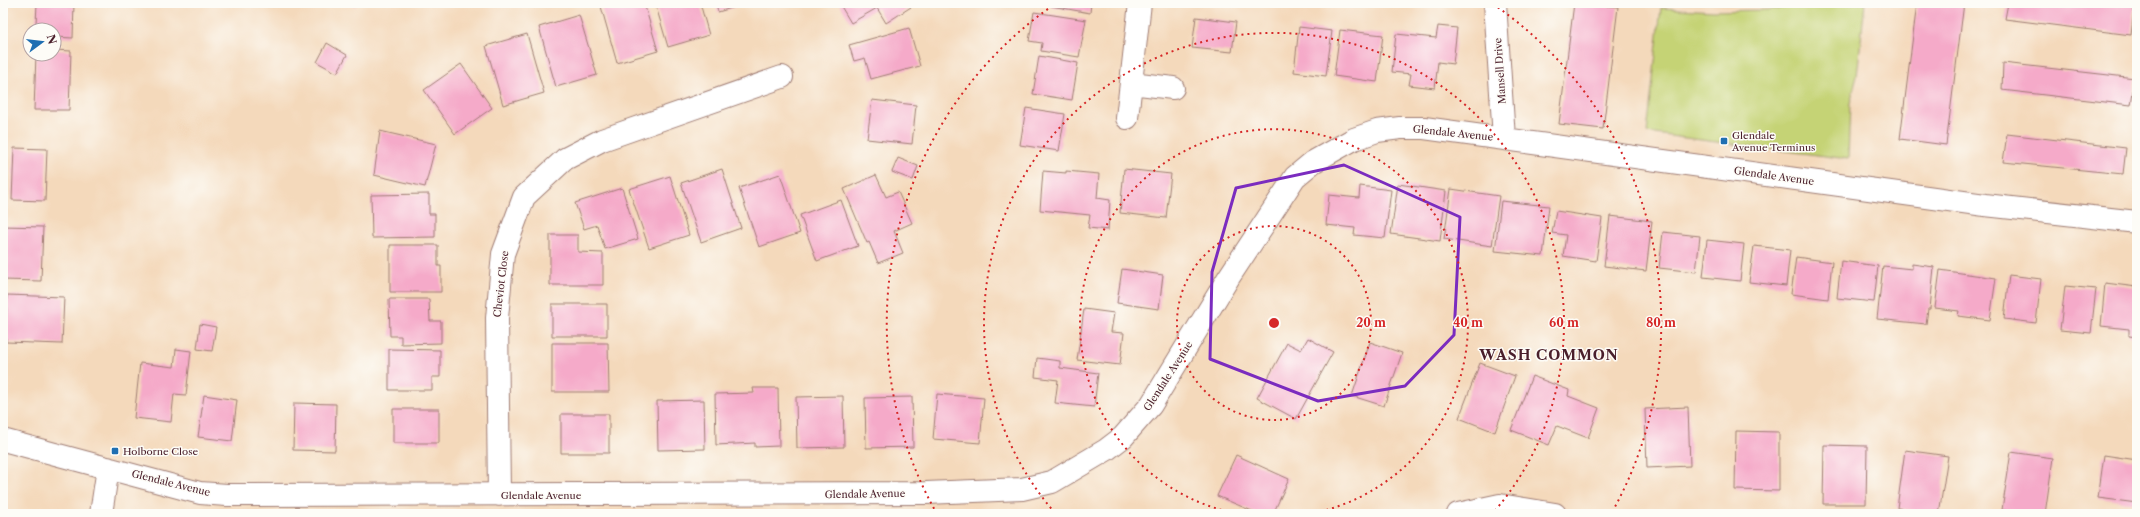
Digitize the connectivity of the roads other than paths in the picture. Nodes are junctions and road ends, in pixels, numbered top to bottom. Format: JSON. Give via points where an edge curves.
{"nodes":[{"id":1,"x":1140,"y":3,"type":"edge"},
{"id":2,"x":1495,"y":3,"type":"edge"},
{"id":3,"x":782,"y":77,"type":"dead end"},
{"id":4,"x":1131,"y":83,"type":"junction"},
{"id":5,"x":1173,"y":88,"type":"dead end"},
{"id":6,"x":1127,"y":118,"type":"dead end"},
{"id":7,"x":1504,"y":138,"type":"junction"},
{"id":8,"x":2137,"y":222,"type":"edge"},
{"id":9,"x":3,"y":440,"type":"edge"},
{"id":10,"x":108,"y":468,"type":"junction"},
{"id":11,"x":499,"y":494,"type":"junction"},
{"id":12,"x":729,"y":505,"type":"edge"},
{"id":13,"x":101,"y":514,"type":"edge"},
{"id":14,"x":1458,"y":514,"type":"edge"},
{"id":15,"x":1556,"y":514,"type":"edge"}],
"edges":[{"from":1,"to":4,"type":"street"},
{"from":2,"to":7,"type":"street","name":"Mansell Drive"},
{"from":3,"to":11,"type":"street","name":"Cheviot Close","via":[[602,140],[565,159],[524,197],[504,254],[497,318]]},
{"from":4,"to":5,"type":"street"},
{"from":4,"to":6,"type":"street"},
{"from":7,"to":8,"type":"street","name":"Glendale Avenue","via":[[1977,204]]},
{"from":7,"to":12,"type":"street","name":"Glendale Avenue","via":[[1424,128],[1400,128],[1377,131],[1354,139],[1312,162],[1295,177],[1279,198],[1228,277],[1152,405],[1123,437],[1052,482],[1022,489],[982,492]]},
{"from":9,"to":10,"type":"street","name":"Glendale Avenue"},
{"from":10,"to":11,"type":"street","name":"Glendale Avenue","via":[[200,493],[227,496]]},
{"from":10,"to":13,"type":"street"},
{"from":11,"to":12,"type":"street","name":"Glendale Avenue"},
{"from":14,"to":15,"type":"street","via":[[1500,505]]}]}
